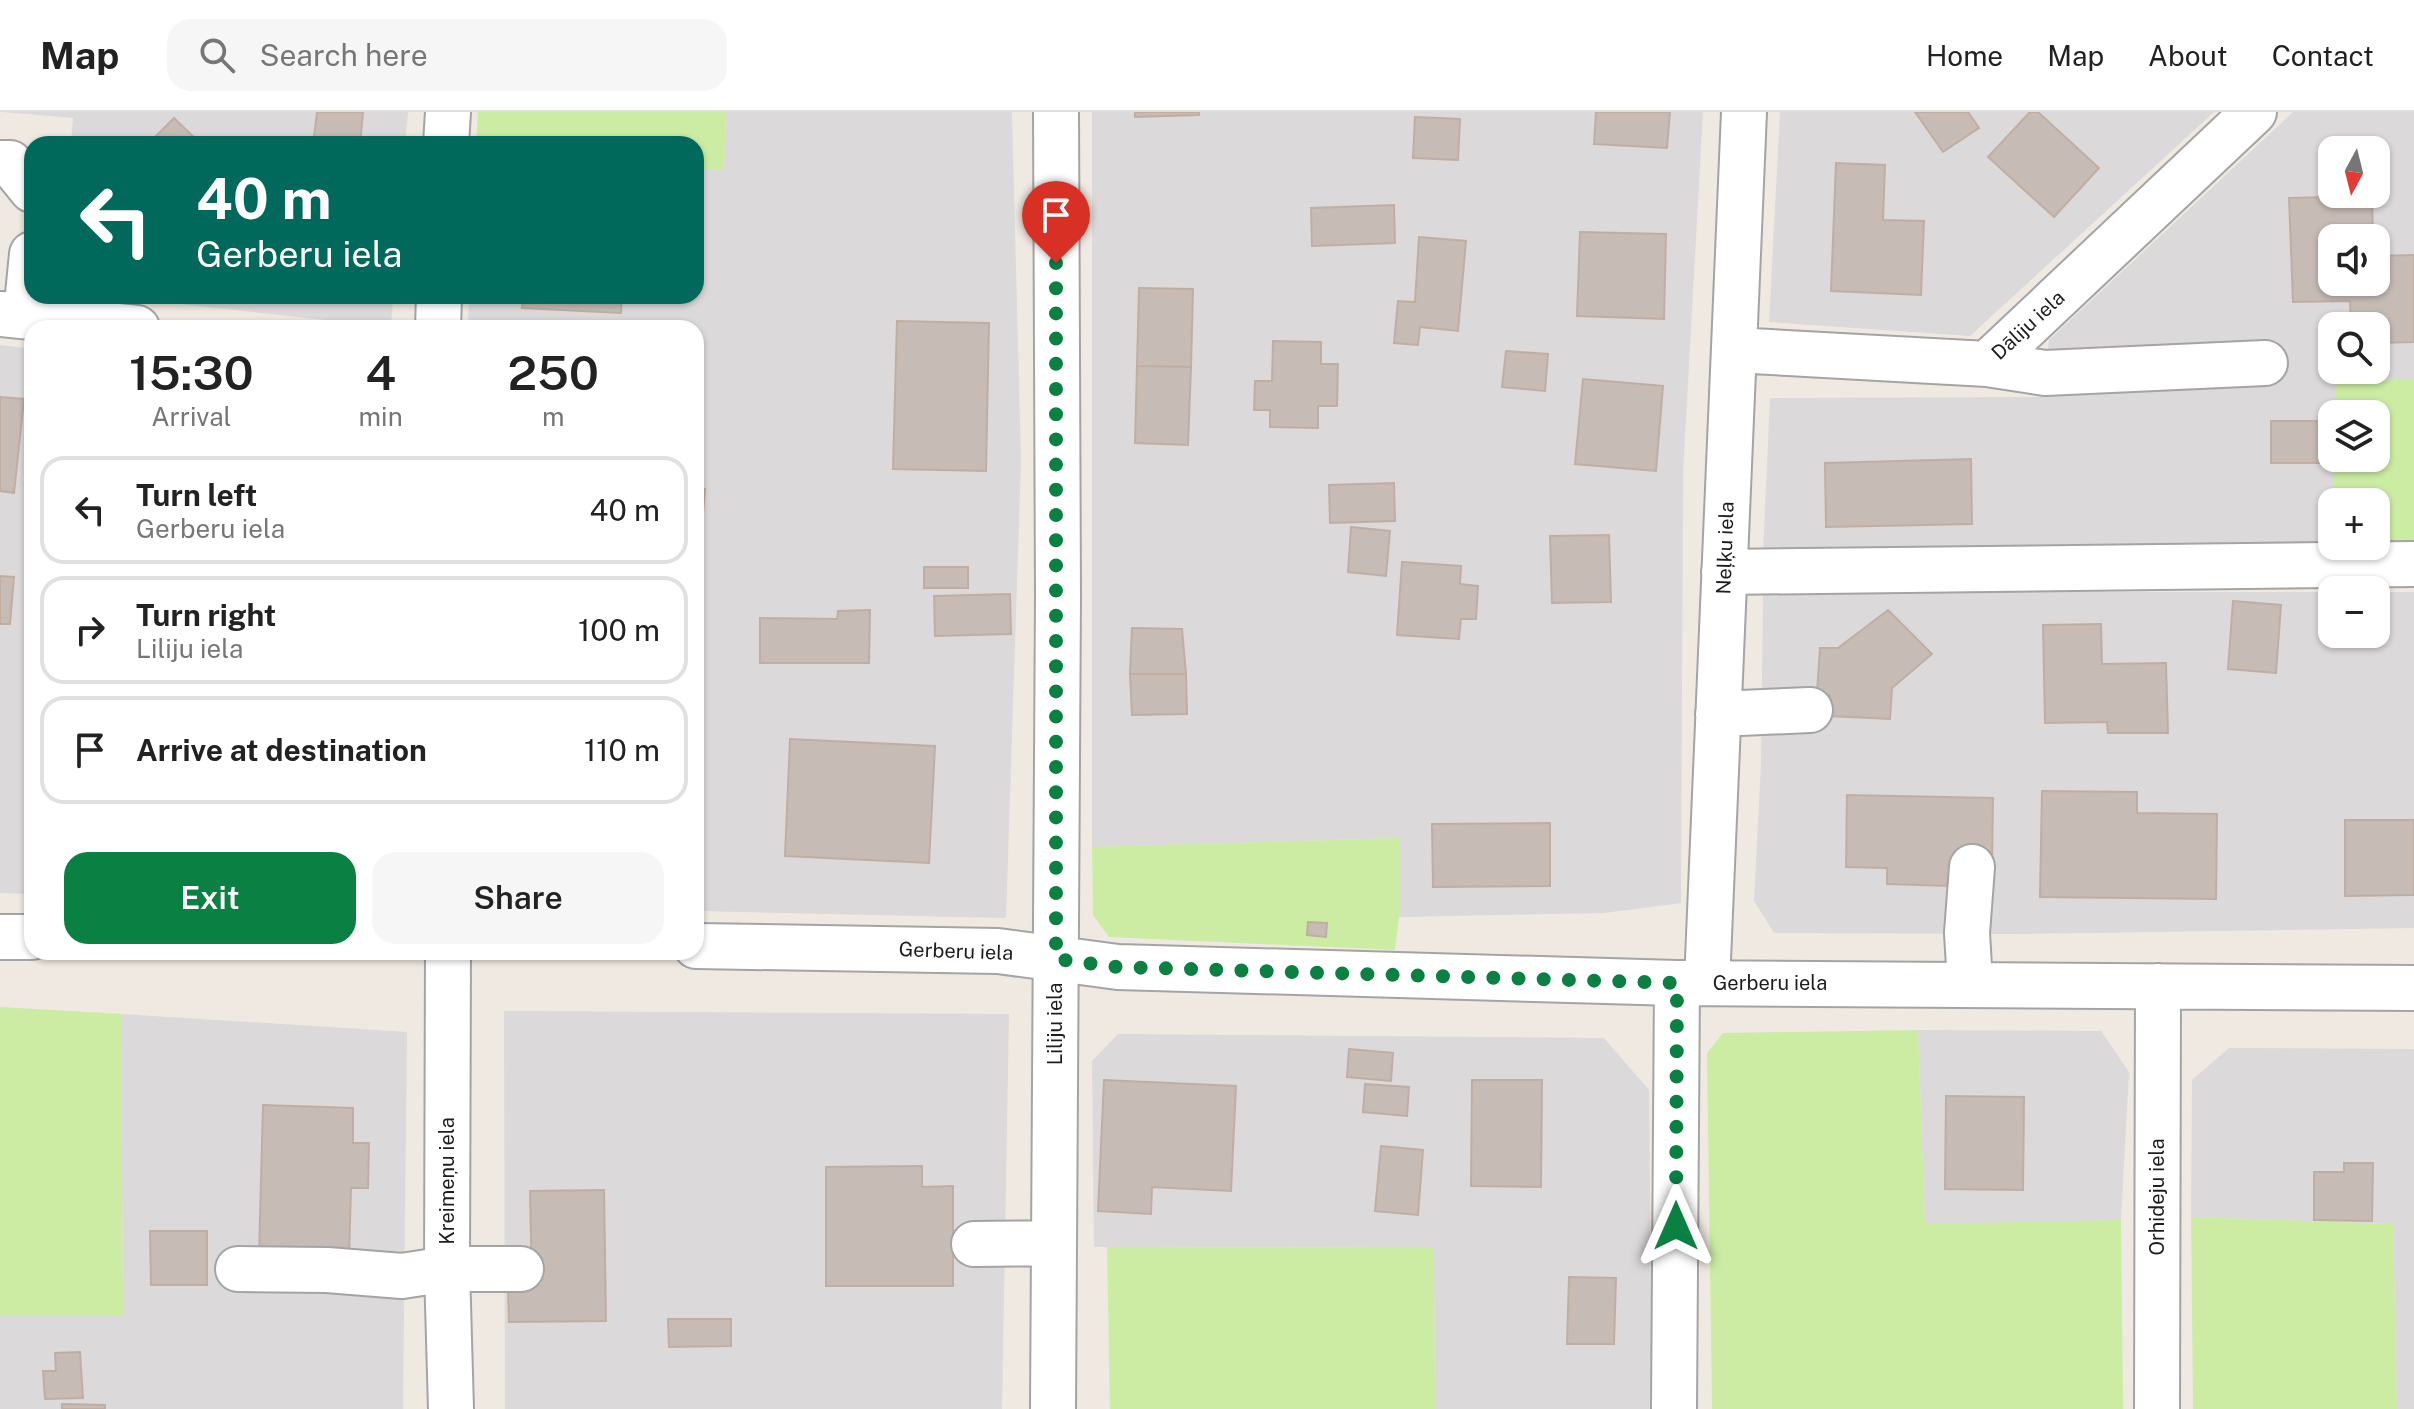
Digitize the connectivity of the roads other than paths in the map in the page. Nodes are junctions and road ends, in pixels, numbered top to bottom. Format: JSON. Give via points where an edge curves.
{"nodes":[{"id":1,"x":448,"y":112,"type":"edge"},
{"id":2,"x":1056,"y":112,"type":"edge"},
{"id":3,"x":1744,"y":112,"type":"edge"},
{"id":4,"x":2254,"y":112,"type":"edge"},
{"id":5,"x":446,"y":136,"type":"edge"},
{"id":6,"x":0,"y":163,"type":"edge"},
{"id":7,"x":24,"y":180,"type":"edge"},
{"id":8,"x":24,"y":279,"type":"edge"},
{"id":9,"x":13,"y":314,"type":"edge"},
{"id":10,"x":66,"y":320,"type":"edge"},
{"id":11,"x":1734,"y":350,"type":"junction"},
{"id":12,"x":2265,"y":363,"type":"dead end"},
{"id":13,"x":1987,"y":364,"type":"junction"},
{"id":14,"x":2414,"y":564,"type":"edge"},
{"id":15,"x":1724,"y":572,"type":"junction"},
{"id":16,"x":1810,"y":710,"type":"dead end"},
{"id":17,"x":1718,"y":714,"type":"junction"},
{"id":18,"x":1972,"y":867,"type":"dead end"},
{"id":19,"x":0,"y":937,"type":"edge"},
{"id":20,"x":24,"y":937,"type":"edge"},
{"id":21,"x":704,"y":946,"type":"edge"},
{"id":22,"x":1056,"y":959,"type":"junction"},
{"id":23,"x":448,"y":960,"type":"edge"},
{"id":24,"x":1692,"y":983,"type":"junction"},
{"id":25,"x":1970,"y":984,"type":"junction"},
{"id":26,"x":2158,"y":986,"type":"junction"},
{"id":27,"x":2414,"y":988,"type":"edge"},
{"id":28,"x":1054,"y":1243,"type":"junction"},
{"id":29,"x":974,"y":1244,"type":"dead end"},
{"id":30,"x":238,"y":1269,"type":"dead end"},
{"id":31,"x":447,"y":1269,"type":"junction"},
{"id":32,"x":521,"y":1269,"type":"dead end"},
{"id":33,"x":1044,"y":1408,"type":"edge"},
{"id":34,"x":451,"y":1409,"type":"edge"},
{"id":35,"x":1674,"y":1409,"type":"edge"},
{"id":36,"x":2157,"y":1409,"type":"edge"}],
"edges":[{"from":1,"to":5,"type":"street"},
{"from":2,"to":22,"type":"street","name":"Liliju iela"},
{"from":3,"to":11,"type":"street","name":"Neļķu iela"},
{"from":4,"to":13,"type":"street","name":"Dāliju iela"},
{"from":6,"to":7,"type":"street","via":[[10,163]]},
{"from":8,"to":9,"type":"street"},
{"from":9,"to":10,"type":"street"},
{"from":11,"to":13,"type":"street","name":"Dāliju iela"},
{"from":11,"to":15,"type":"street","name":"Neļķu iela"},
{"from":12,"to":13,"type":"street","via":[[2045,373]]},
{"from":14,"to":15,"type":"street"},
{"from":15,"to":17,"type":"street","name":"Neļķu iela"},
{"from":16,"to":17,"type":"street"},
{"from":17,"to":24,"type":"street","name":"Neļķu iela"},
{"from":18,"to":25,"type":"street"},
{"from":19,"to":20,"type":"street"},
{"from":21,"to":22,"type":"street","name":"Gerberu iela","via":[[998,951]]},
{"from":22,"to":24,"type":"street","name":"Gerberu iela","via":[[1118,967]]},
{"from":22,"to":28,"type":"street","name":"Liliju iela"},
{"from":23,"to":31,"type":"street","name":"Kreimeņu iela"},
{"from":24,"to":25,"type":"street","name":"Gerberu iela"},
{"from":24,"to":35,"type":"street","name":"Neļķu iela"},
{"from":25,"to":26,"type":"street","name":"Gerberu iela"},
{"from":26,"to":27,"type":"street","name":"Gerberu iela"},
{"from":26,"to":36,"type":"street","name":"Orhideju iela"},
{"from":28,"to":29,"type":"street"},
{"from":28,"to":33,"type":"street","name":"Liliju iela"},
{"from":30,"to":31,"type":"street","via":[[402,1276]]},
{"from":31,"to":32,"type":"street"},
{"from":31,"to":34,"type":"street","name":"Kreimeņu iela"}]}
